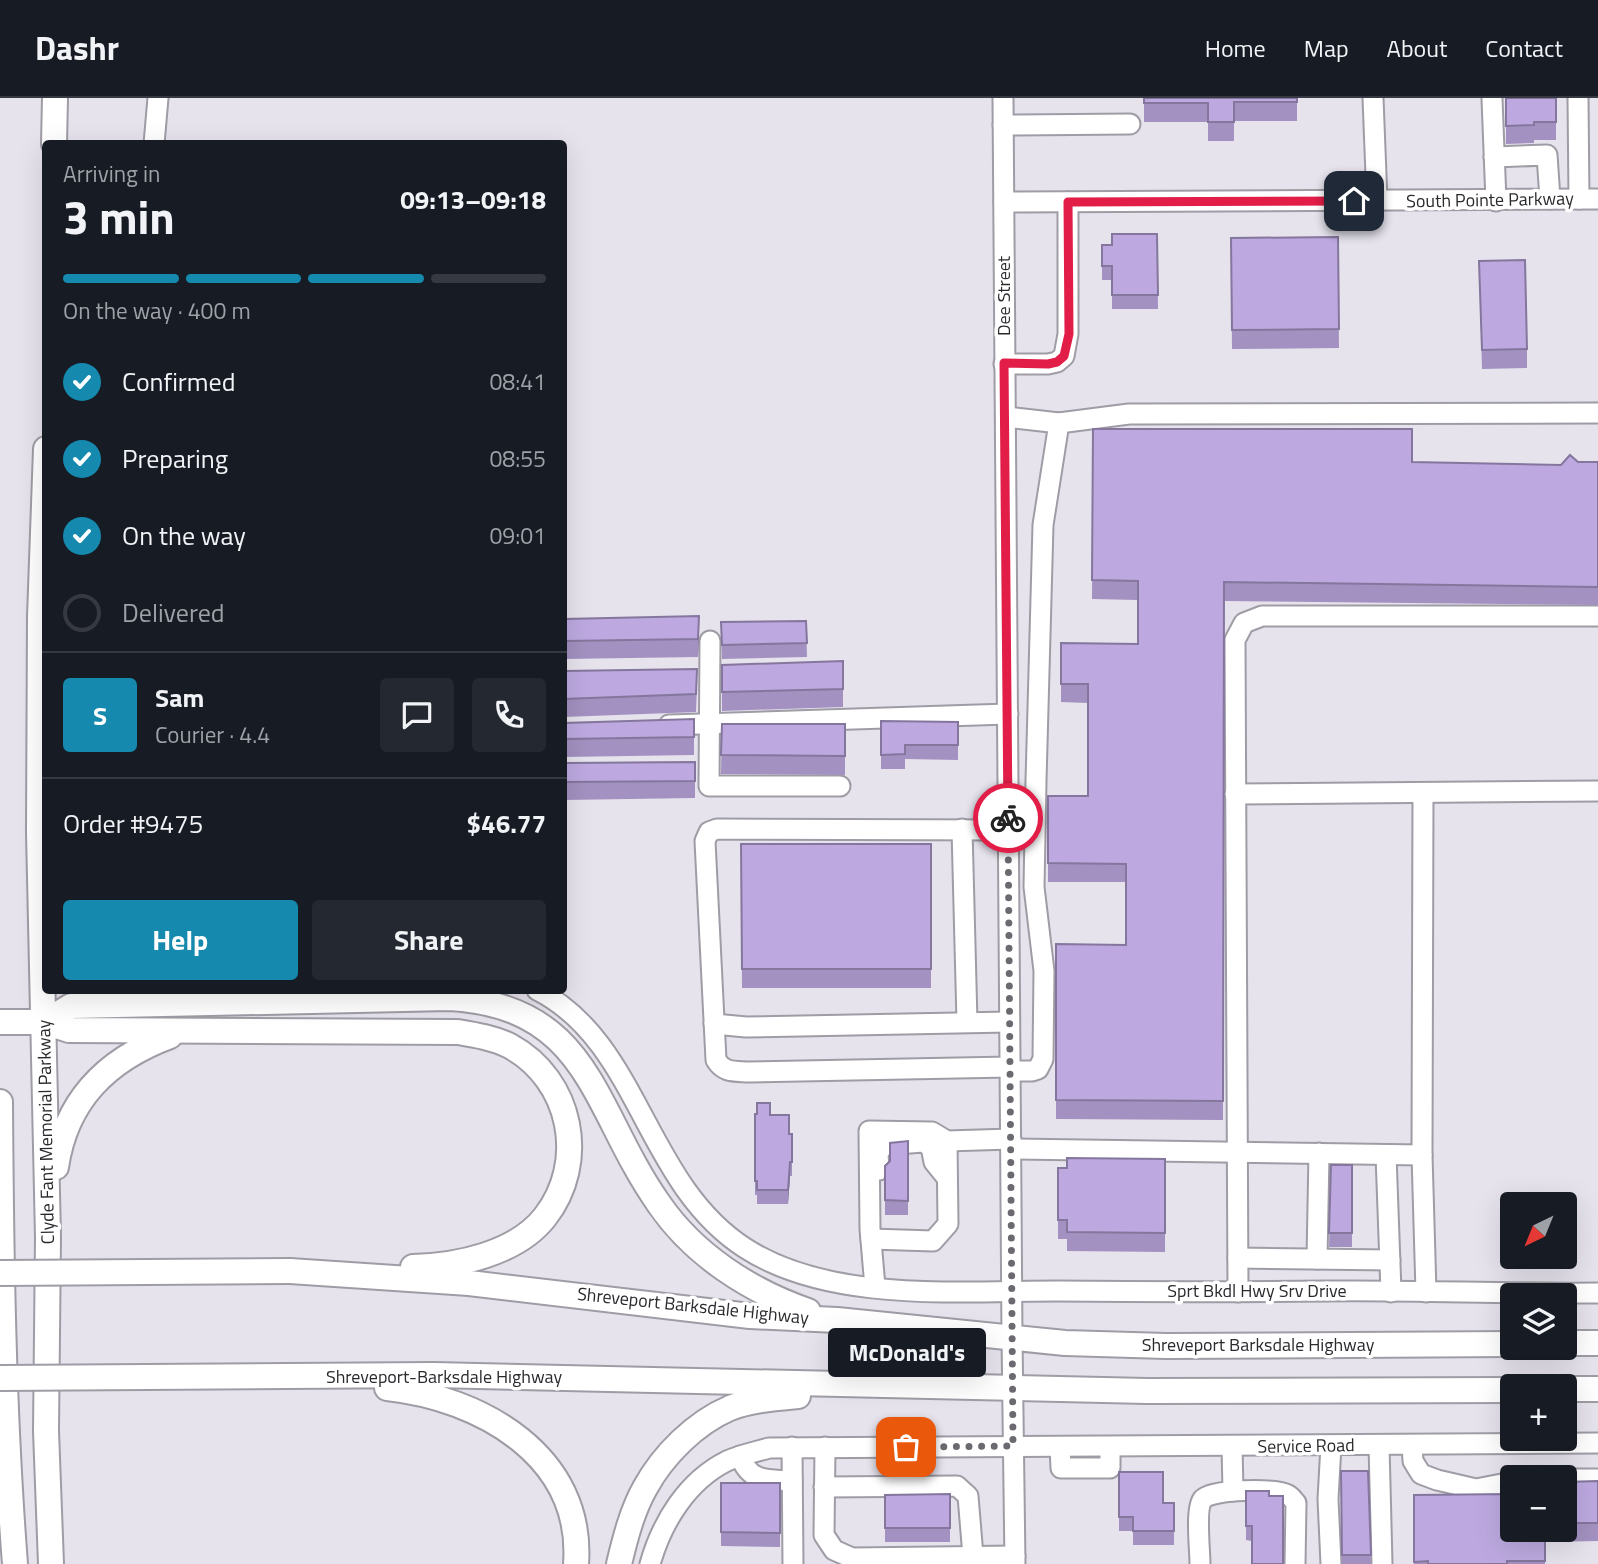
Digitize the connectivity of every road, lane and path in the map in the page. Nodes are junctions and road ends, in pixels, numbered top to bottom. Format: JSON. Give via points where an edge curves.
{"nodes":[{"id":1,"x":55,"y":98,"type":"edge"},
{"id":2,"x":159,"y":98,"type":"edge"},
{"id":3,"x":1003,"y":98,"type":"edge"},
{"id":4,"x":1373,"y":98,"type":"edge"},
{"id":5,"x":1578,"y":98,"type":"edge"},
{"id":6,"x":1492,"y":99,"type":"edge"},
{"id":7,"x":1130,"y":124,"type":"dead end"},
{"id":8,"x":1003,"y":125,"type":"junction"},
{"id":9,"x":54,"y":140,"type":"edge"},
{"id":10,"x":154,"y":140,"type":"edge"},
{"id":11,"x":1494,"y":157,"type":"junction"},
{"id":12,"x":1588,"y":199,"type":"edge"},
{"id":13,"x":1550,"y":200,"type":"junction"},
{"id":14,"x":1377,"y":201,"type":"junction"},
{"id":15,"x":1496,"y":201,"type":"junction"},
{"id":16,"x":1004,"y":202,"type":"junction"},
{"id":17,"x":1068,"y":202,"type":"junction"},
{"id":18,"x":1004,"y":363,"type":"junction"},
{"id":19,"x":1598,"y":413,"type":"edge"},
{"id":20,"x":1006,"y":417,"type":"junction"},
{"id":21,"x":1059,"y":423,"type":"junction"},
{"id":22,"x":42,"y":561,"type":"edge"},
{"id":23,"x":1598,"y":617,"type":"edge"},
{"id":24,"x":1008,"y":638,"type":"junction"},
{"id":25,"x":1041,"y":638,"type":"junction"},
{"id":26,"x":710,"y":641,"type":"dead end"},
{"id":27,"x":1008,"y":715,"type":"junction"},
{"id":28,"x":709,"y":724,"type":"junction"},
{"id":29,"x":656,"y":726,"type":"edge"},
{"id":30,"x":1035,"y":780,"type":"junction"},
{"id":31,"x":1008,"y":782,"type":"junction"},
{"id":32,"x":840,"y":786,"type":"dead end"},
{"id":33,"x":1598,"y":791,"type":"edge"},
{"id":34,"x":1423,"y":793,"type":"junction"},
{"id":35,"x":1235,"y":794,"type":"junction"},
{"id":36,"x":962,"y":829,"type":"junction"},
{"id":37,"x":1008,"y":830,"type":"junction"},
{"id":38,"x":42,"y":843,"type":"edge"},
{"id":39,"x":1008,"y":886,"type":"junction"},
{"id":40,"x":1034,"y":887,"type":"junction"},
{"id":41,"x":44,"y":994,"type":"edge"},
{"id":42,"x":129,"y":994,"type":"edge"},
{"id":43,"x":543,"y":994,"type":"edge"},
{"id":44,"x":160,"y":1003,"type":"junction"},
{"id":45,"x":0,"y":1022,"type":"edge"},
{"id":46,"x":44,"y":1022,"type":"junction"},
{"id":47,"x":967,"y":1022,"type":"junction"},
{"id":48,"x":1009,"y":1022,"type":"junction"},
{"id":49,"x":714,"y":1024,"type":"junction"},
{"id":50,"x":182,"y":1032,"type":"junction"},
{"id":51,"x":1010,"y":1069,"type":"junction"},
{"id":52,"x":0,"y":1102,"type":"edge"},
{"id":53,"x":947,"y":1141,"type":"junction"},
{"id":54,"x":1011,"y":1144,"type":"junction"},
{"id":55,"x":1238,"y":1153,"type":"junction"},
{"id":56,"x":1319,"y":1153,"type":"junction"},
{"id":57,"x":1386,"y":1155,"type":"junction"},
{"id":58,"x":1422,"y":1155,"type":"junction"},
{"id":59,"x":947,"y":1178,"type":"junction"},
{"id":60,"x":871,"y":1234,"type":"junction"},
{"id":61,"x":48,"y":1237,"type":"junction"},
{"id":62,"x":1238,"y":1258,"type":"junction"},
{"id":63,"x":1317,"y":1259,"type":"junction"},
{"id":64,"x":1351,"y":1259,"type":"junction"},
{"id":65,"x":1390,"y":1259,"type":"junction"},
{"id":66,"x":290,"y":1271,"type":"junction"},
{"id":67,"x":0,"y":1273,"type":"edge"},
{"id":68,"x":875,"y":1286,"type":"junction"},
{"id":69,"x":1013,"y":1291,"type":"junction"},
{"id":70,"x":1350,"y":1291,"type":"junction"},
{"id":71,"x":1238,"y":1292,"type":"junction"},
{"id":72,"x":1391,"y":1292,"type":"junction"},
{"id":73,"x":1426,"y":1292,"type":"junction"},
{"id":74,"x":1598,"y":1293,"type":"edge"},
{"id":75,"x":838,"y":1320,"type":"junction"},
{"id":76,"x":1012,"y":1338,"type":"junction"},
{"id":77,"x":1577,"y":1343,"type":"edge"},
{"id":78,"x":1598,"y":1343,"type":"edge"},
{"id":79,"x":1500,"y":1344,"type":"edge"},
{"id":80,"x":286,"y":1376,"type":"junction"},
{"id":81,"x":0,"y":1378,"type":"edge"},
{"id":82,"x":1012,"y":1380,"type":"junction"},
{"id":83,"x":764,"y":1383,"type":"junction"},
{"id":84,"x":887,"y":1386,"type":"junction"},
{"id":85,"x":1598,"y":1389,"type":"edge"},
{"id":86,"x":1500,"y":1390,"type":"edge"},
{"id":87,"x":1577,"y":1390,"type":"edge"},
{"id":88,"x":1598,"y":1443,"type":"edge"},
{"id":89,"x":1331,"y":1445,"type":"junction"},
{"id":90,"x":1379,"y":1445,"type":"junction"},
{"id":91,"x":1412,"y":1445,"type":"junction"},
{"id":92,"x":1013,"y":1446,"type":"junction"},
{"id":93,"x":1232,"y":1446,"type":"junction"},
{"id":94,"x":792,"y":1447,"type":"junction"},
{"id":95,"x":825,"y":1447,"type":"junction"},
{"id":96,"x":740,"y":1456,"type":"junction"},
{"id":97,"x":1577,"y":1479,"type":"edge"},
{"id":98,"x":1598,"y":1479,"type":"edge"},
{"id":99,"x":792,"y":1480,"type":"junction"},
{"id":100,"x":1500,"y":1484,"type":"edge"},
{"id":101,"x":824,"y":1487,"type":"junction"},
{"id":102,"x":1233,"y":1491,"type":"junction"},
{"id":103,"x":974,"y":1556,"type":"junction"},
{"id":104,"x":1015,"y":1560,"type":"edge"},
{"id":105,"x":51,"y":1563,"type":"edge"},
{"id":106,"x":15,"y":1564,"type":"edge"},
{"id":107,"x":576,"y":1564,"type":"edge"},
{"id":108,"x":619,"y":1564,"type":"edge"},
{"id":109,"x":650,"y":1564,"type":"edge"},
{"id":110,"x":793,"y":1564,"type":"edge"},
{"id":111,"x":1200,"y":1564,"type":"edge"},
{"id":112,"x":1295,"y":1564,"type":"edge"},
{"id":113,"x":1331,"y":1564,"type":"edge"},
{"id":114,"x":1382,"y":1564,"type":"edge"}],
"edges":[{"from":1,"to":9,"type":"main road"},
{"from":2,"to":10,"type":"street"},
{"from":3,"to":8,"type":"street","name":"Dee Street"},
{"from":4,"to":14,"type":"street"},
{"from":5,"to":12,"type":"street"},
{"from":6,"to":11,"type":"street"},
{"from":7,"to":8,"type":"street"},
{"from":8,"to":16,"type":"street","name":"Dee Street"},
{"from":11,"to":13,"type":"street","via":[[1547,155]]},
{"from":11,"to":15,"type":"street"},
{"from":12,"to":13,"type":"street","name":"South Pointe Parkway"},
{"from":13,"to":15,"type":"street","name":"South Pointe Parkway"},
{"from":14,"to":15,"type":"street","name":"South Pointe Parkway"},
{"from":14,"to":17,"type":"street","name":"South Pointe Parkway"},
{"from":16,"to":17,"type":"street","name":"South Pointe Parkway"},
{"from":16,"to":18,"type":"street","name":"Dee Street"},
{"from":17,"to":18,"type":"street","via":[[1069,334],[1064,356],[1048,364]]},
{"from":18,"to":20,"type":"street","name":"Dee Street"},
{"from":19,"to":21,"type":"street","via":[[1129,414]]},
{"from":20,"to":21,"type":"street"},
{"from":20,"to":24,"type":"street","name":"Dee Street"},
{"from":21,"to":25,"type":"street","via":[[1043,525]]},
{"from":22,"to":38,"type":"main road","name":"Clyde Fant Memorial Parkway"},
{"from":23,"to":35,"type":"street","via":[[1262,616],[1244,623],[1235,640]]},
{"from":24,"to":25,"type":"street"},
{"from":24,"to":27,"type":"street","name":"Dee Street"},
{"from":25,"to":30,"type":"street"},
{"from":26,"to":28,"type":"street"},
{"from":27,"to":28,"type":"street"},
{"from":27,"to":31,"type":"street","name":"Dee Street"},
{"from":28,"to":29,"type":"street"},
{"from":28,"to":32,"type":"street","via":[[702,767],[709,786]]},
{"from":30,"to":31,"type":"street"},
{"from":30,"to":40,"type":"street"},
{"from":31,"to":37,"type":"street","name":"Dee Street"},
{"from":33,"to":34,"type":"street"},
{"from":34,"to":35,"type":"street"},
{"from":34,"to":58,"type":"street"},
{"from":35,"to":55,"type":"street"},
{"from":36,"to":37,"type":"street"},
{"from":36,"to":47,"type":"street"},
{"from":36,"to":49,"type":"street","via":[[709,832],[705,841]]},
{"from":37,"to":39,"type":"street","name":"Dee Street"},
{"from":39,"to":40,"type":"street"},
{"from":39,"to":48,"type":"street","name":"Dee Street"},
{"from":40,"to":51,"type":"street","via":[[1044,971],[1043,1059],[1032,1071]]},
{"from":41,"to":46,"type":"main road","name":"Clyde Fant Memorial Parkway"},
{"from":42,"to":44,"type":"main road"},
{"from":43,"to":68,"type":"street","name":"Sprt Bkdl Hwy Srv Drive","via":[[576,1017],[603,1046],[665,1160],[708,1219],[744,1248],[776,1265],[825,1280]]},
{"from":44,"to":46,"type":"main road","via":[[71,1006]]},
{"from":44,"to":75,"type":"main road","via":[[449,998],[508,1008],[547,1029],[584,1070],[659,1205],[695,1245],[765,1294]]},
{"from":45,"to":46,"type":"main road"},
{"from":46,"to":50,"type":"main road","via":[[69,1030]]},
{"from":46,"to":61,"type":"main road","name":"Clyde Fant Memorial Parkway"},
{"from":47,"to":48,"type":"street"},
{"from":47,"to":49,"type":"street"},
{"from":48,"to":51,"type":"street","name":"Dee Street"},
{"from":49,"to":51,"type":"street","via":[[716,1060],[729,1071]]},
{"from":50,"to":61,"type":"main road","via":[[142,1046],[120,1060],[72,1114],[57,1163]]},
{"from":50,"to":66,"type":"main road","via":[[458,1032],[509,1046],[528,1058],[559,1097],[568,1120],[567,1171],[544,1218],[522,1237],[483,1256],[427,1267]]},
{"from":51,"to":54,"type":"street","name":"Dee Street"},
{"from":52,"to":106,"type":"main road","via":[[1,1303]]},
{"from":53,"to":54,"type":"street"},
{"from":53,"to":59,"type":"street"},
{"from":53,"to":60,"type":"street","via":[[932,1132],[869,1131]]},
{"from":54,"to":55,"type":"street"},
{"from":54,"to":69,"type":"street","name":"Dee Street"},
{"from":55,"to":56,"type":"street"},
{"from":55,"to":62,"type":"street"},
{"from":56,"to":57,"type":"street"},
{"from":56,"to":63,"type":"street"},
{"from":57,"to":58,"type":"street"},
{"from":57,"to":65,"type":"street"},
{"from":58,"to":73,"type":"street"},
{"from":59,"to":60,"type":"street","via":[[948,1224],[933,1241]]},
{"from":59,"to":60,"type":"street","via":[[934,1162],[931,1147],[923,1142],[884,1145],[878,1153],[880,1218]]},
{"from":60,"to":68,"type":"street"},
{"from":61,"to":105,"type":"main road","name":"Clyde Fant Memorial Parkway","via":[[46,1432]]},
{"from":62,"to":63,"type":"street"},
{"from":62,"to":71,"type":"street"},
{"from":63,"to":64,"type":"street"},
{"from":64,"to":65,"type":"street"},
{"from":64,"to":70,"type":"street"},
{"from":65,"to":72,"type":"street"},
{"from":66,"to":67,"type":"main road","name":"Shreveport Barksdale Highway","bridge":true},
{"from":66,"to":75,"type":"main road","name":"Shreveport Barksdale Highway","via":[[469,1283],[750,1315]]},
{"from":68,"to":69,"type":"street","name":"Sprt Bkdl Hwy Srv Drive","via":[[967,1293]]},
{"from":69,"to":71,"type":"street","name":"Sprt Bkdl Hwy Srv Drive"},
{"from":69,"to":76,"type":"street"},
{"from":70,"to":71,"type":"street","name":"Sprt Bkdl Hwy Srv Drive"},
{"from":70,"to":72,"type":"street","name":"Sprt Bkdl Hwy Srv Drive"},
{"from":72,"to":73,"type":"street","name":"Sprt Bkdl Hwy Srv Drive"},
{"from":73,"to":74,"type":"street","name":"Sprt Bkdl Hwy Srv Drive"},
{"from":75,"to":76,"type":"main road","name":"Shreveport Barksdale Highway"},
{"from":76,"to":79,"type":"main road","name":"Shreveport Barksdale Highway","via":[[1166,1346]]},
{"from":76,"to":82,"type":"street"},
{"from":77,"to":78,"type":"main road"},
{"from":80,"to":81,"type":"main road","name":"Shreveport-Barksdale Highway","bridge":true},
{"from":80,"to":83,"type":"main road","name":"Shreveport-Barksdale Highway"},
{"from":80,"to":107,"type":"main road","via":[[419,1391],[466,1407],[509,1430],[545,1464],[562,1491],[574,1520]]},
{"from":82,"to":83,"type":"main road","via":[[800,1369]]},
{"from":82,"to":84,"type":"main road"},
{"from":82,"to":86,"type":"main road","via":[[1147,1391]]},
{"from":82,"to":92,"type":"street"},
{"from":83,"to":84,"type":"main road","name":"Shreveport-Barksdale Highway"},
{"from":84,"to":108,"type":"main road","via":[[779,1398],[731,1408],[713,1418],[662,1461],[644,1489]]},
{"from":85,"to":87,"type":"main road"},
{"from":88,"to":91,"type":"street","name":"Service Road"},
{"from":89,"to":90,"type":"street","name":"Service Road"},
{"from":89,"to":93,"type":"street","name":"Service Road"},
{"from":89,"to":113,"type":"street"},
{"from":90,"to":91,"type":"street","name":"Service Road"},
{"from":90,"to":114,"type":"street"},
{"from":91,"to":100,"type":"street","via":[[1413,1461],[1421,1474],[1476,1489]]},
{"from":92,"to":93,"type":"street","name":"Service Road"},
{"from":92,"to":95,"type":"street","name":"Service Road"},
{"from":92,"to":104,"type":"street"},
{"from":93,"to":102,"type":"street"},
{"from":94,"to":95,"type":"street","name":"Service Road"},
{"from":94,"to":96,"type":"street","name":"Service Road"},
{"from":94,"to":99,"type":"street"},
{"from":95,"to":101,"type":"street"},
{"from":96,"to":99,"type":"street","via":[[752,1475]]},
{"from":96,"to":109,"type":"street","name":"Service Road","via":[[712,1470],[680,1500],[664,1525]]},
{"from":97,"to":98,"type":"street"},
{"from":99,"to":110,"type":"street"},
{"from":101,"to":103,"type":"street","via":[[948,1486],[968,1496]]},
{"from":101,"to":103,"type":"street","via":[[824,1535],[834,1550],[852,1558]]},
{"from":102,"to":111,"type":"street","via":[[1212,1492],[1199,1505]]},
{"from":102,"to":112,"type":"street","via":[[1290,1495],[1296,1503]]},
{"from":103,"to":104,"type":"street"}]}
